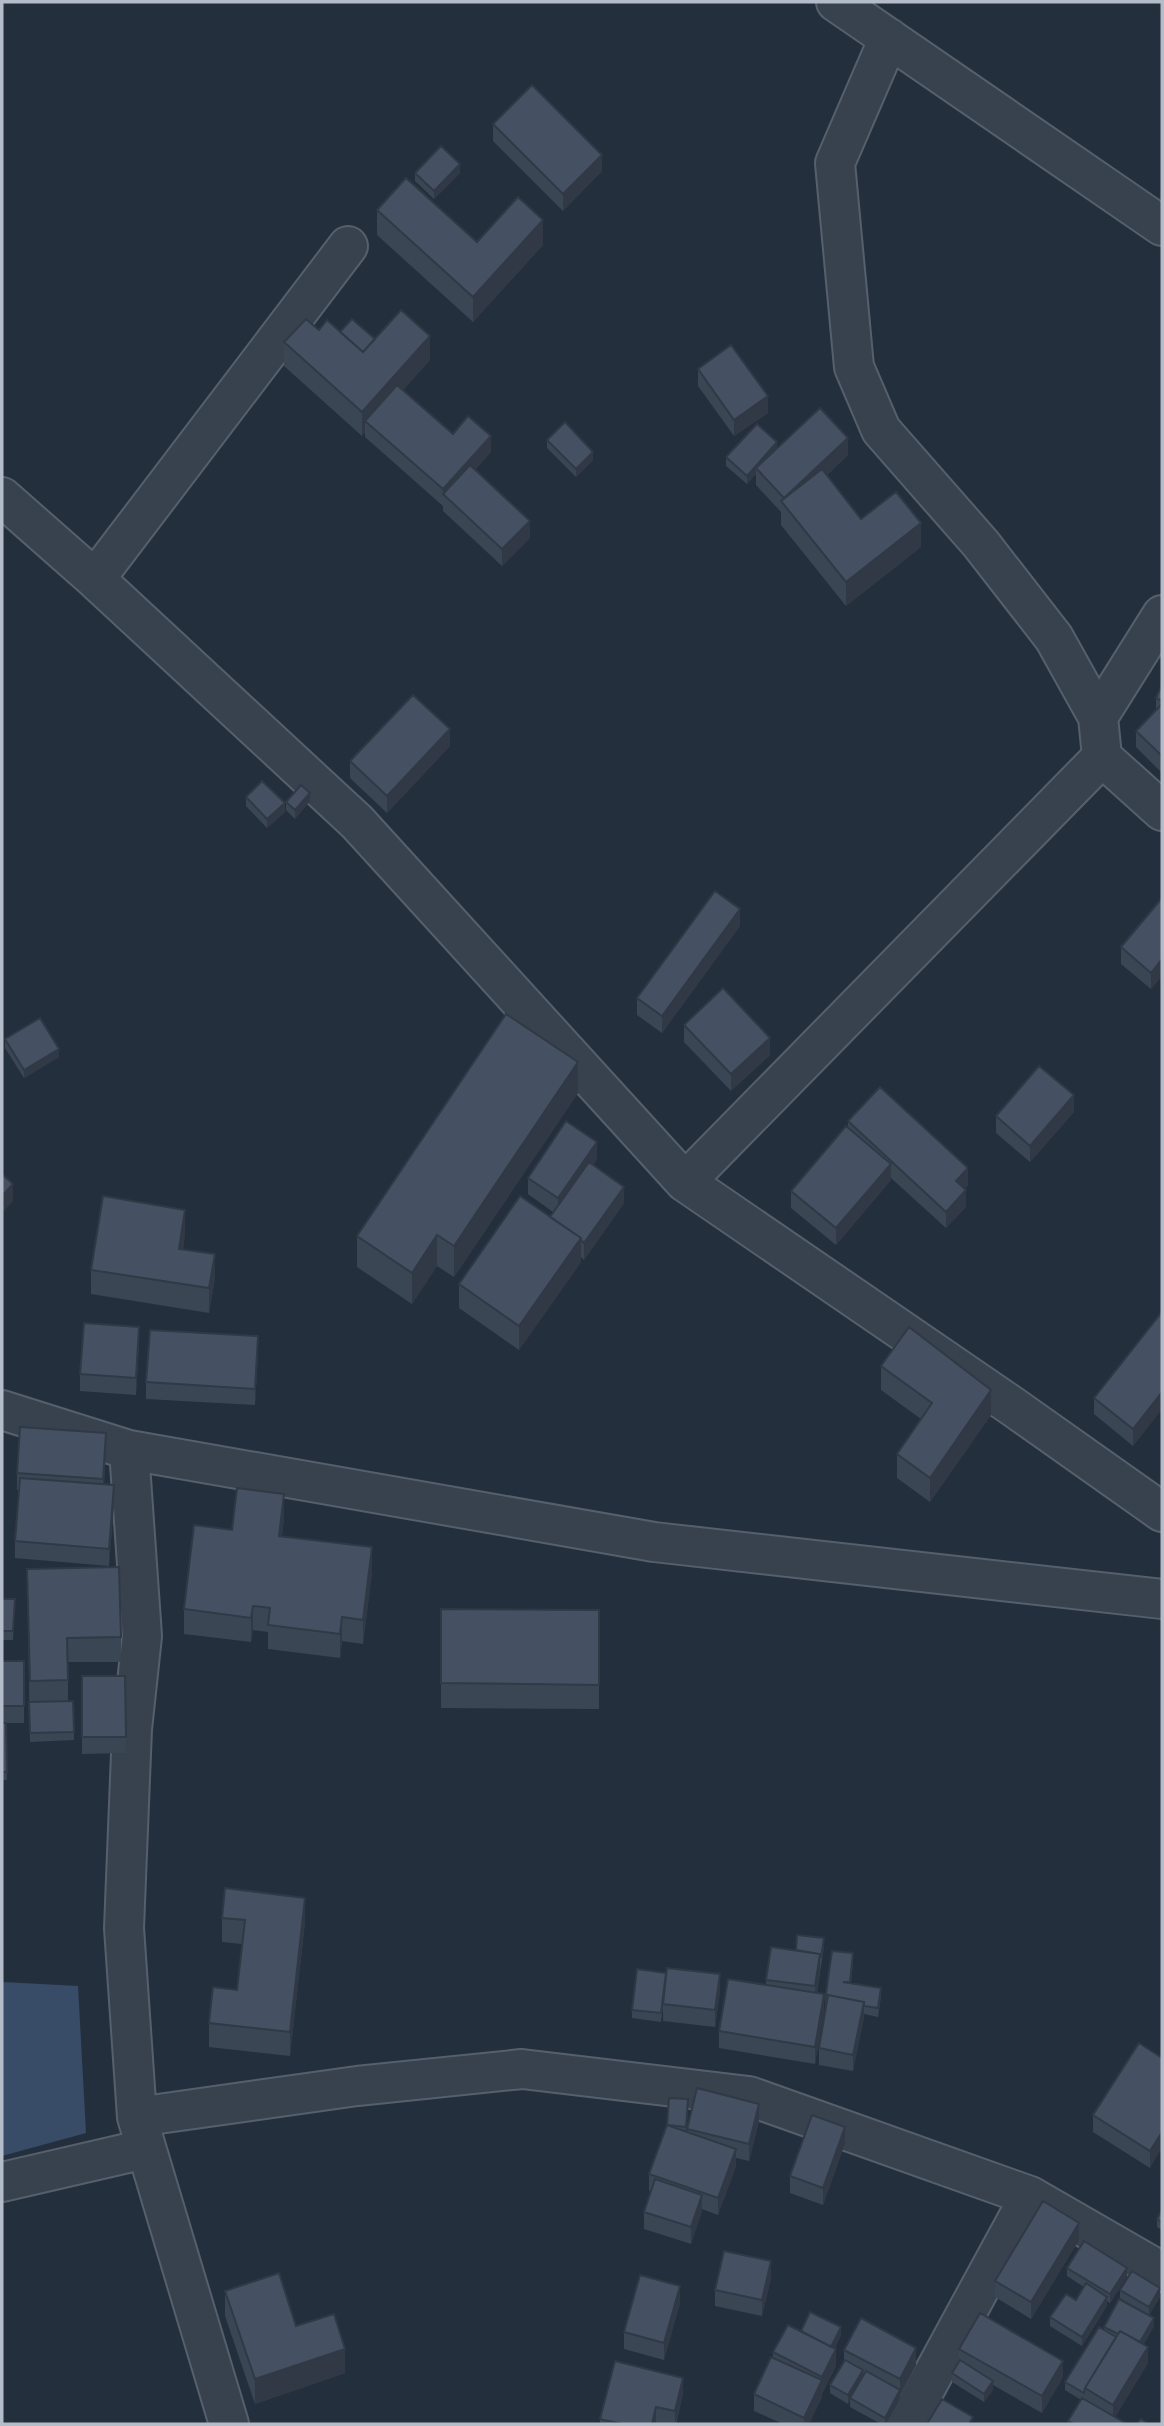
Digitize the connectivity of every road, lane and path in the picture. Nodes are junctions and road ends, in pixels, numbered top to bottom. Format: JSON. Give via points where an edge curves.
{"nodes":[{"id":1,"x":835,"y":2,"type":"edge"},
{"id":2,"x":888,"y":38,"type":"junction"},
{"id":3,"x":1162,"y":226,"type":"edge"},
{"id":4,"x":348,"y":246,"type":"dead end"},
{"id":5,"x":2,"y":497,"type":"edge"},
{"id":6,"x":95,"y":579,"type":"junction"},
{"id":7,"x":1162,"y":615,"type":"edge"},
{"id":8,"x":1098,"y":717,"type":"junction"},
{"id":9,"x":1102,"y":757,"type":"junction"},
{"id":10,"x":1162,"y":811,"type":"edge"},
{"id":11,"x":685,"y":1182,"type":"junction"},
{"id":12,"x":2,"y":1409,"type":"edge"},
{"id":13,"x":129,"y":1450,"type":"junction"},
{"id":14,"x":1162,"y":1513,"type":"edge"},
{"id":15,"x":1162,"y":1600,"type":"edge"},
{"id":16,"x":141,"y":2133,"type":"junction"},
{"id":17,"x":2,"y":2182,"type":"edge"},
{"id":18,"x":1030,"y":2196,"type":"junction"},
{"id":19,"x":1162,"y":2272,"type":"edge"},
{"id":20,"x":229,"y":2424,"type":"edge"},
{"id":21,"x":905,"y":2424,"type":"edge"}],
"edges":[{"from":1,"to":2,"type":"street"},
{"from":2,"to":3,"type":"street"},
{"from":2,"to":8,"type":"street","via":[[835,163],[854,367],[881,429],[981,544],[1054,638]]},
{"from":4,"to":6,"type":"street"},
{"from":5,"to":6,"type":"street"},
{"from":6,"to":11,"type":"street","via":[[357,822]]},
{"from":7,"to":8,"type":"street"},
{"from":8,"to":9,"type":"street"},
{"from":9,"to":10,"type":"street"},
{"from":9,"to":11,"type":"street"},
{"from":11,"to":14,"type":"street"},
{"from":12,"to":13,"type":"street"},
{"from":13,"to":15,"type":"street","via":[[654,1542]]},
{"from":13,"to":16,"type":"street","via":[[142,1636],[132,1729],[124,1928]]},
{"from":16,"to":17,"type":"street"},
{"from":16,"to":18,"type":"street","via":[[357,2086],[522,2069],[749,2096]]},
{"from":16,"to":20,"type":"street"},
{"from":18,"to":19,"type":"street"},
{"from":18,"to":21,"type":"street"}]}
